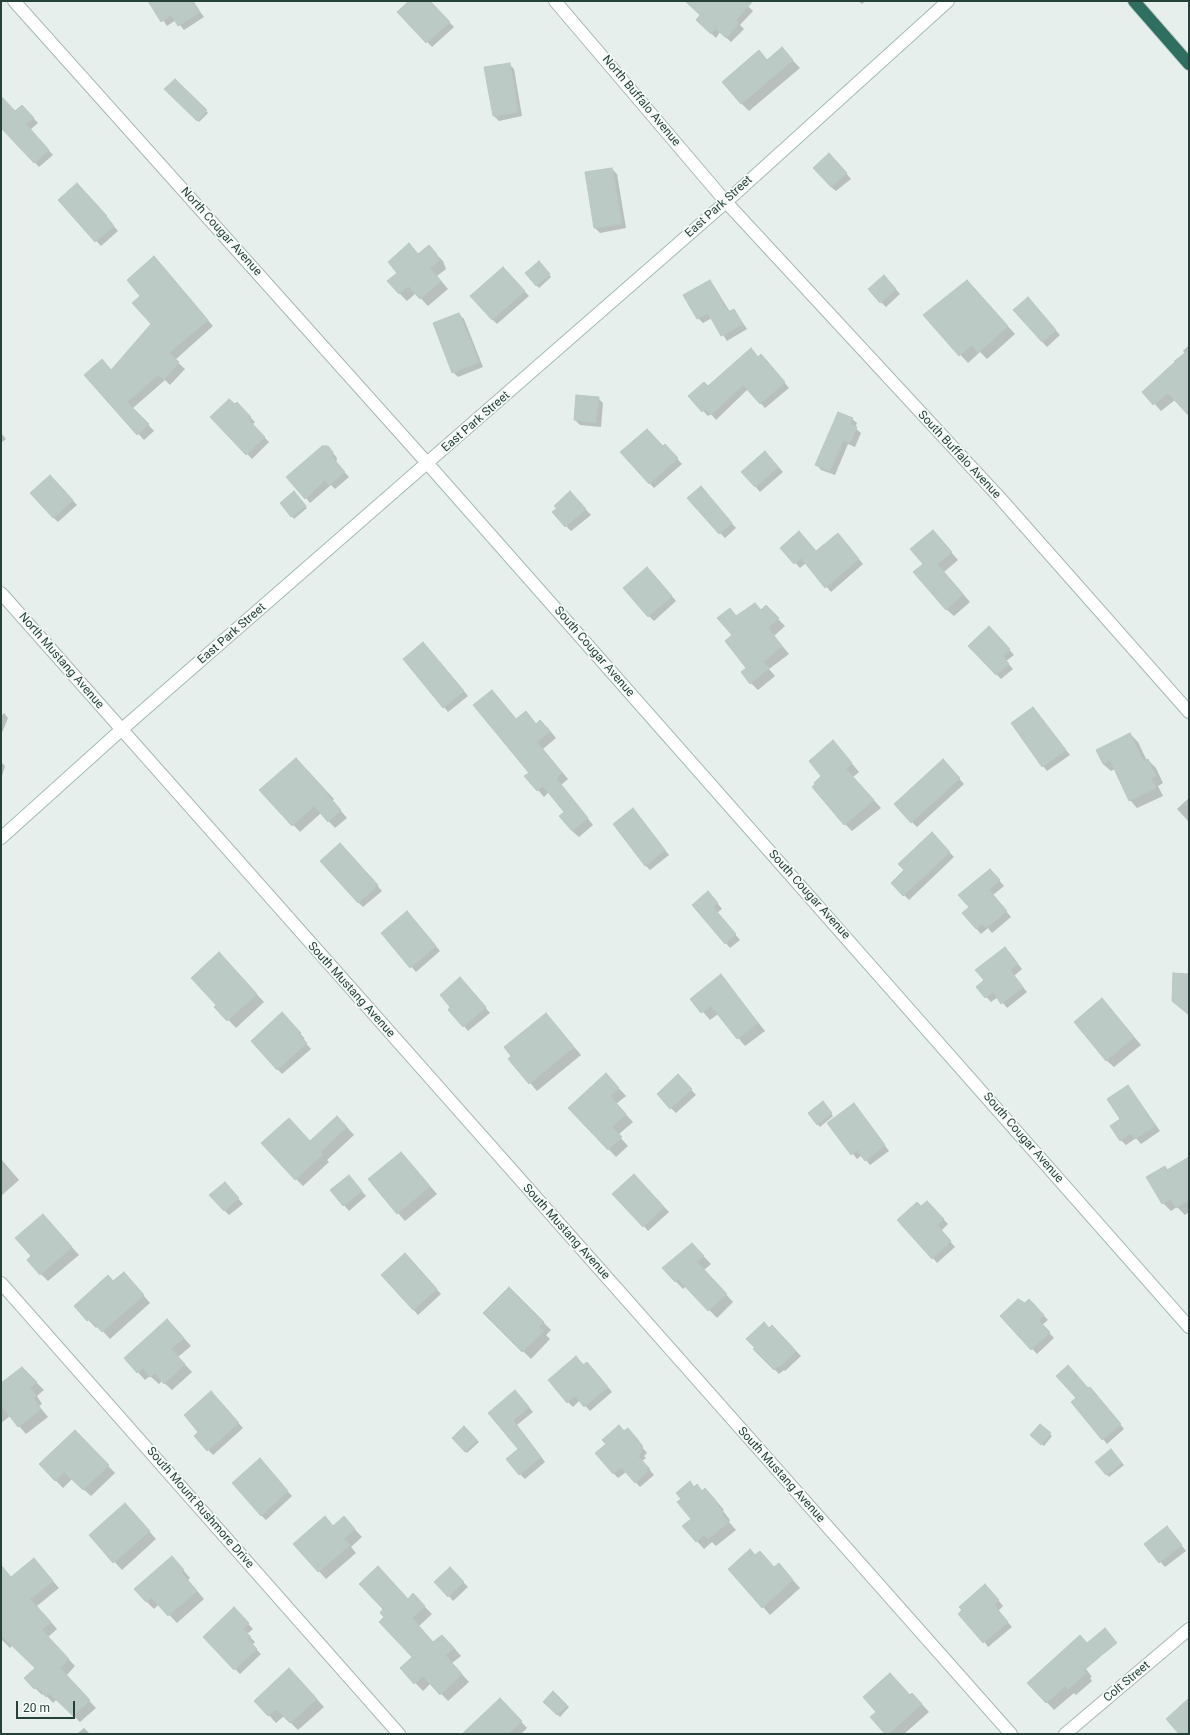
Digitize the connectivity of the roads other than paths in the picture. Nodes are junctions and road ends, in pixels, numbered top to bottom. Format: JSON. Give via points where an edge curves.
{"nodes":[{"id":1,"x":14,"y":1,"type":"edge"},
{"id":2,"x":555,"y":1,"type":"edge"},
{"id":3,"x":948,"y":1,"type":"edge"},
{"id":4,"x":1134,"y":1,"type":"edge"},
{"id":5,"x":1189,"y":64,"type":"edge"},
{"id":6,"x":726,"y":202,"type":"junction"},
{"id":7,"x":428,"y":464,"type":"junction"},
{"id":8,"x":1,"y":593,"type":"edge"},
{"id":9,"x":1189,"y":712,"type":"edge"},
{"id":10,"x":121,"y":730,"type":"junction"},
{"id":11,"x":1,"y":838,"type":"edge"},
{"id":12,"x":1,"y":1283,"type":"edge"},
{"id":13,"x":1189,"y":1327,"type":"edge"},
{"id":14,"x":1189,"y":1629,"type":"edge"},
{"id":15,"x":399,"y":1734,"type":"edge"},
{"id":16,"x":1011,"y":1734,"type":"edge"},
{"id":17,"x":1065,"y":1734,"type":"edge"}],
"edges":[{"from":1,"to":7,"type":"street","name":"North Cougar Avenue"},
{"from":2,"to":6,"type":"street","name":"North Buffalo Avenue"},
{"from":3,"to":6,"type":"street","name":"East Park Street"},
{"from":4,"to":5,"type":"highway"},
{"from":6,"to":7,"type":"street","name":"East Park Street"},
{"from":6,"to":9,"type":"street","name":"South Buffalo Avenue","via":[[1000,498]]},
{"from":7,"to":10,"type":"street","name":"East Park Street"},
{"from":7,"to":13,"type":"street","name":"South Cougar Avenue"},
{"from":8,"to":10,"type":"street","name":"North Mustang Avenue"},
{"from":10,"to":11,"type":"street","name":"East Park Street"},
{"from":10,"to":16,"type":"street","name":"South Mustang Avenue"},
{"from":12,"to":15,"type":"street","name":"South Mount Rushmore Drive"},
{"from":14,"to":17,"type":"street","name":"Colt Street"}]}
